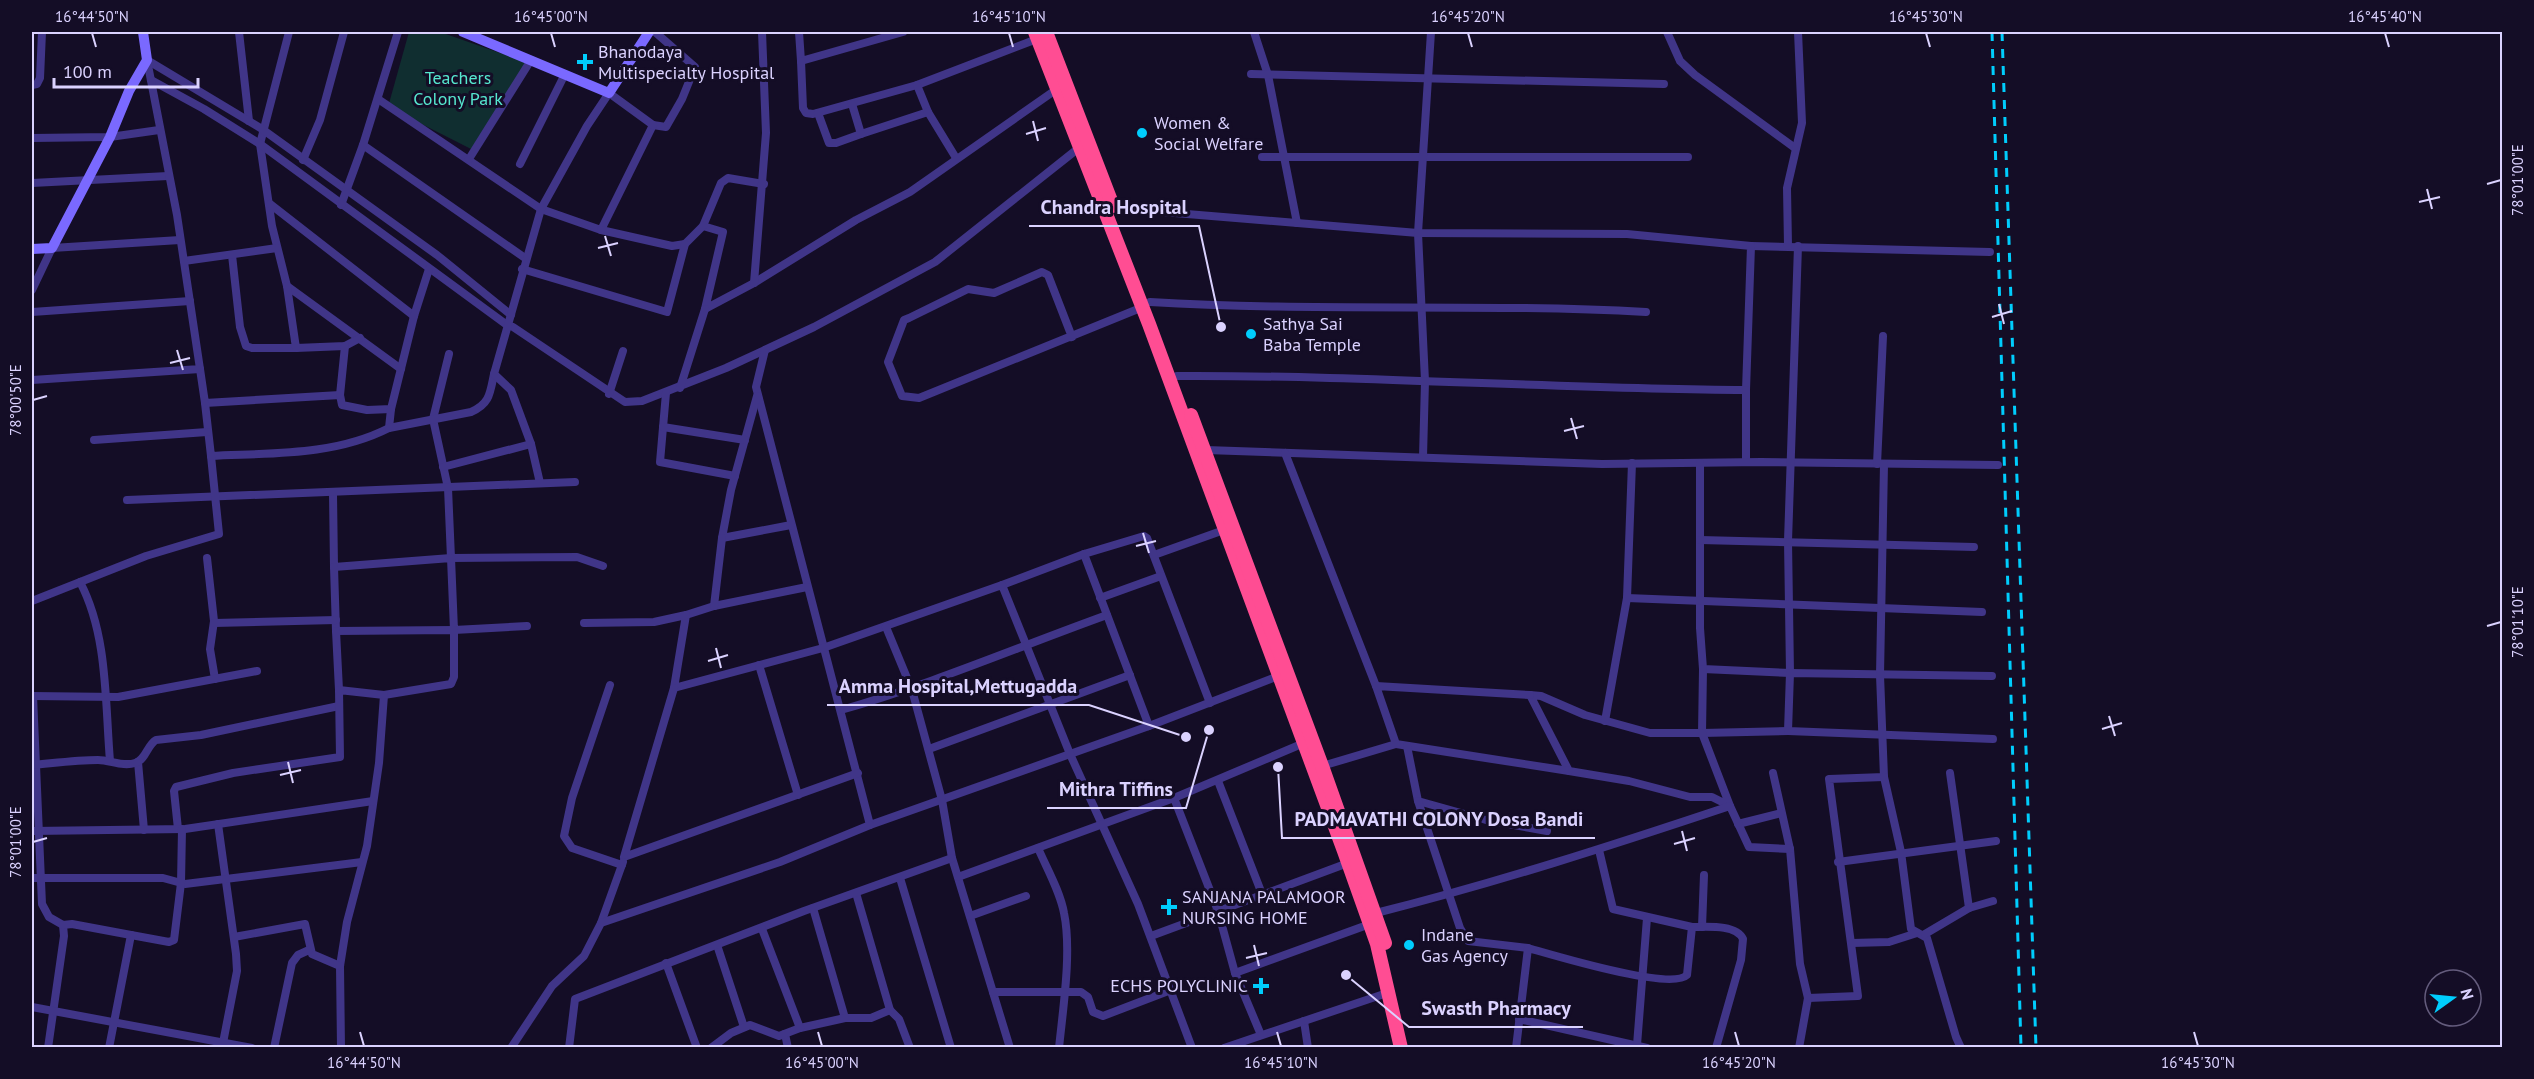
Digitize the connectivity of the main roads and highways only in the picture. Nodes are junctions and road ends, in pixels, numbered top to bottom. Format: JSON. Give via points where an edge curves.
{"nodes":[{"id":1,"x":1039,"y":34,"type":"edge"},
{"id":2,"x":1110,"y":210,"type":"junction"},
{"id":3,"x":1146,"y":305,"type":"junction"},
{"id":4,"x":1283,"y":674,"type":"junction"},
{"id":5,"x":1373,"y":919,"type":"junction"},
{"id":6,"x":1401,"y":1047,"type":"edge"},
{"id":7,"x":1410,"y":1047,"type":"edge"}],
"edges":[{"from":1,"to":2,"type":"highway"},
{"from":1,"to":2,"type":"highway","via":[[1080,147]]},
{"from":2,"to":3,"type":"highway"},
{"from":3,"to":4,"type":"highway","via":[[1224,530]]},
{"from":3,"to":4,"type":"highway","via":[[1206,450]]},
{"from":4,"to":5,"type":"highway","via":[[1348,863]]},
{"from":4,"to":5,"type":"highway","via":[[1323,766]]},
{"from":5,"to":6,"type":"highway"},
{"from":5,"to":7,"type":"highway","via":[[1399,989]]}]}
